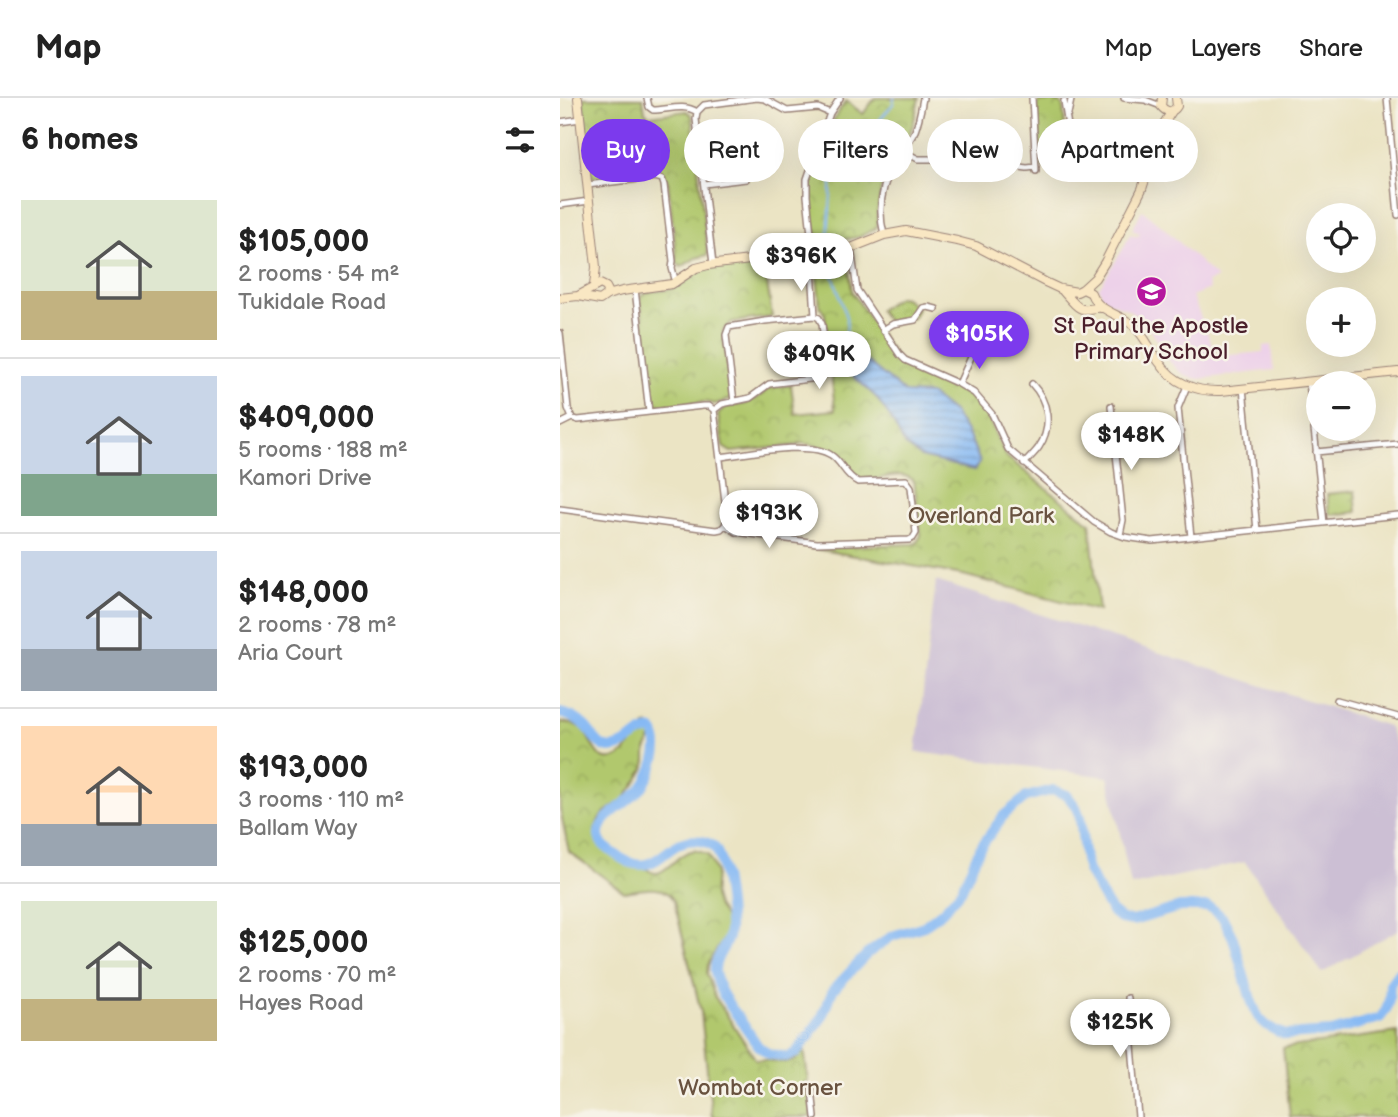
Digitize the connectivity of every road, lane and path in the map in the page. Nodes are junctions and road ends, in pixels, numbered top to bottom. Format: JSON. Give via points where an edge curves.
{"nodes":[{"id":1,"x":578,"y":98,"type":"edge"},
{"id":2,"x":647,"y":98,"type":"edge"},
{"id":3,"x":840,"y":98,"type":"edge"},
{"id":4,"x":923,"y":98,"type":"edge"},
{"id":5,"x":1032,"y":98,"type":"edge"},
{"id":6,"x":1124,"y":98,"type":"edge"},
{"id":7,"x":1176,"y":98,"type":"edge"},
{"id":8,"x":1387,"y":98,"type":"edge"},
{"id":9,"x":770,"y":99,"type":"edge"},
{"id":10,"x":1067,"y":99,"type":"edge"},
{"id":11,"x":717,"y":100,"type":"edge"},
{"id":12,"x":1164,"y":105,"type":"edge"},
{"id":13,"x":697,"y":111,"type":"junction"},
{"id":14,"x":830,"y":113,"type":"junction"},
{"id":15,"x":1068,"y":119,"type":"edge"},
{"id":16,"x":580,"y":120,"type":"junction"},
{"id":17,"x":560,"y":122,"type":"edge"},
{"id":18,"x":913,"y":133,"type":"edge"},
{"id":19,"x":913,"y":156,"type":"edge"},
{"id":20,"x":721,"y":182,"type":"edge"},
{"id":21,"x":885,"y":182,"type":"edge"},
{"id":22,"x":704,"y":184,"type":"junction"},
{"id":23,"x":587,"y":185,"type":"junction"},
{"id":24,"x":589,"y":201,"type":"junction"},
{"id":25,"x":560,"y":205,"type":"edge"},
{"id":26,"x":1398,"y":215,"type":"edge"},
{"id":27,"x":884,"y":235,"type":"junction"},
{"id":28,"x":851,"y":248,"type":"junction"},
{"id":29,"x":813,"y":253,"type":"junction"},
{"id":30,"x":713,"y":264,"type":"junction"},
{"id":31,"x":596,"y":267,"type":"junction"},
{"id":32,"x":811,"y":269,"type":"dead end"},
{"id":33,"x":680,"y":280,"type":"junction"},
{"id":34,"x":594,"y":286,"type":"junction"},
{"id":35,"x":606,"y":289,"type":"junction"},
{"id":36,"x":635,"y":289,"type":"junction"},
{"id":37,"x":1083,"y":295,"type":"junction"},
{"id":38,"x":578,"y":296,"type":"junction"},
{"id":39,"x":560,"y":298,"type":"edge"},
{"id":40,"x":595,"y":298,"type":"junction"},
{"id":41,"x":1101,"y":307,"type":"junction"},
{"id":42,"x":1088,"y":308,"type":"junction"},
{"id":43,"x":936,"y":309,"type":"dead end"},
{"id":44,"x":815,"y":316,"type":"junction"},
{"id":45,"x":883,"y":330,"type":"junction"},
{"id":46,"x":560,"y":333,"type":"edge"},
{"id":47,"x":976,"y":346,"type":"dead end"},
{"id":48,"x":1395,"y":371,"type":"edge"},
{"id":49,"x":1376,"y":373,"type":"edge"},
{"id":50,"x":1306,"y":382,"type":"edge"},
{"id":51,"x":959,"y":384,"type":"junction"},
{"id":52,"x":1032,"y":384,"type":"dead end"},
{"id":53,"x":1187,"y":386,"type":"junction"},
{"id":54,"x":1243,"y":388,"type":"junction"},
{"id":55,"x":734,"y":402,"type":"junction"},
{"id":56,"x":1111,"y":406,"type":"dead end"},
{"id":57,"x":713,"y":410,"type":"junction"},
{"id":58,"x":649,"y":412,"type":"junction"},
{"id":59,"x":572,"y":418,"type":"junction"},
{"id":60,"x":560,"y":424,"type":"edge"},
{"id":61,"x":1315,"y":441,"type":"edge"},
{"id":62,"x":1398,"y":444,"type":"edge"},
{"id":63,"x":1316,"y":452,"type":"junction"},
{"id":64,"x":720,"y":457,"type":"junction"},
{"id":65,"x":1024,"y":464,"type":"junction"},
{"id":66,"x":560,"y":509,"type":"edge"},
{"id":67,"x":1398,"y":515,"type":"edge"},
{"id":68,"x":1324,"y":523,"type":"junction"},
{"id":69,"x":725,"y":525,"type":"junction"},
{"id":70,"x":1258,"y":530,"type":"junction"},
{"id":71,"x":1120,"y":535,"type":"junction"},
{"id":72,"x":1191,"y":537,"type":"junction"},
{"id":73,"x":1337,"y":700,"type":"dead end"},
{"id":74,"x":1398,"y":718,"type":"edge"},
{"id":75,"x":1128,"y":998,"type":"dead end"},
{"id":76,"x":811,"y":1090,"type":"dead end"},
{"id":77,"x":815,"y":1117,"type":"edge"},
{"id":78,"x":1138,"y":1117,"type":"edge"}],
"edges":[{"from":1,"to":16,"type":"street"},
{"from":2,"to":13,"type":"street","via":[[653,110],[685,107]]},
{"from":3,"to":14,"type":"street"},
{"from":4,"to":18,"type":"street"},
{"from":5,"to":19,"type":"street","via":[[1036,169]]},
{"from":6,"to":12,"type":"street"},
{"from":7,"to":12,"type":"street","via":[[1177,106]]},
{"from":8,"to":26,"type":"street"},
{"from":9,"to":11,"type":"street"},
{"from":9,"to":14,"type":"street","via":[[787,111],[818,108]]},
{"from":10,"to":15,"type":"street"},
{"from":11,"to":13,"type":"street"},
{"from":12,"to":37,"type":"street","via":[[1163,125],[1142,189]]},
{"from":13,"to":22,"type":"street"},
{"from":14,"to":29,"type":"street","via":[[807,179]]},
{"from":16,"to":17,"type":"street"},
{"from":16,"to":23,"type":"street"},
{"from":20,"to":22,"type":"street"},
{"from":21,"to":27,"type":"street","via":[[880,214]]},
{"from":22,"to":30,"type":"street"},
{"from":23,"to":24,"type":"street"},
{"from":23,"to":33,"type":"street","via":[[662,179],[673,273]]},
{"from":24,"to":25,"type":"street"},
{"from":24,"to":31,"type":"street"},
{"from":27,"to":28,"type":"street"},
{"from":27,"to":37,"type":"street","via":[[915,232],[976,246],[1060,289]]},
{"from":28,"to":29,"type":"street"},
{"from":28,"to":45,"type":"street","via":[[857,290]]},
{"from":29,"to":30,"type":"street"},
{"from":30,"to":33,"type":"street","via":[[696,268]]},
{"from":31,"to":34,"type":"street"},
{"from":31,"to":35,"type":"street"},
{"from":32,"to":44,"type":"street"},
{"from":33,"to":36,"type":"street"},
{"from":34,"to":35,"type":"street"},
{"from":34,"to":38,"type":"street"},
{"from":34,"to":40,"type":"street"},
{"from":35,"to":36,"type":"street"},
{"from":35,"to":40,"type":"street","via":[[600,300]]},
{"from":36,"to":58,"type":"street"},
{"from":37,"to":41,"type":"street"},
{"from":37,"to":42,"type":"street","via":[[1092,304]]},
{"from":37,"to":42,"type":"street","via":[[1075,305]]},
{"from":38,"to":39,"type":"street"},
{"from":38,"to":40,"type":"street"},
{"from":41,"to":42,"type":"street"},
{"from":41,"to":53,"type":"street","via":[[1132,324],[1163,368]]},
{"from":43,"to":45,"type":"street","via":[[923,308],[915,320]]},
{"from":44,"to":55,"type":"street","via":[[822,324],[825,374],[769,384],[750,398]]},
{"from":44,"to":55,"type":"street","via":[[729,327],[726,335]]},
{"from":45,"to":51,"type":"street","via":[[905,360]]},
{"from":46,"to":59,"type":"street"},
{"from":47,"to":51,"type":"street"},
{"from":48,"to":49,"type":"street"},
{"from":50,"to":54,"type":"street"},
{"from":51,"to":65,"type":"street","via":[[987,406],[1008,449]]},
{"from":52,"to":65,"type":"street","via":[[1043,400],[1047,423],[1042,442]]},
{"from":53,"to":54,"type":"street","via":[[1213,391]]},
{"from":53,"to":72,"type":"street","via":[[1178,408]]},
{"from":54,"to":70,"type":"street"},
{"from":55,"to":57,"type":"street"},
{"from":56,"to":71,"type":"street","via":[[1123,520]]},
{"from":57,"to":58,"type":"street","via":[[703,406]]},
{"from":57,"to":64,"type":"street"},
{"from":58,"to":59,"type":"street"},
{"from":59,"to":60,"type":"street"},
{"from":61,"to":63,"type":"street"},
{"from":62,"to":63,"type":"street"},
{"from":63,"to":68,"type":"street"},
{"from":64,"to":69,"type":"street"},
{"from":64,"to":69,"type":"street","via":[[805,448],[829,454],[858,482],[906,480],[911,487],[916,530],[913,538],[906,540],[817,542],[736,532]]},
{"from":65,"to":71,"type":"street","via":[[1094,522]]},
{"from":66,"to":69,"type":"street","via":[[713,529]]},
{"from":67,"to":68,"type":"street"},
{"from":68,"to":70,"type":"street"},
{"from":70,"to":72,"type":"street"},
{"from":71,"to":72,"type":"street","via":[[1142,540]]},
{"from":73,"to":74,"type":"street"},
{"from":75,"to":78,"type":"street"},
{"from":76,"to":77,"type":"street"}]}
